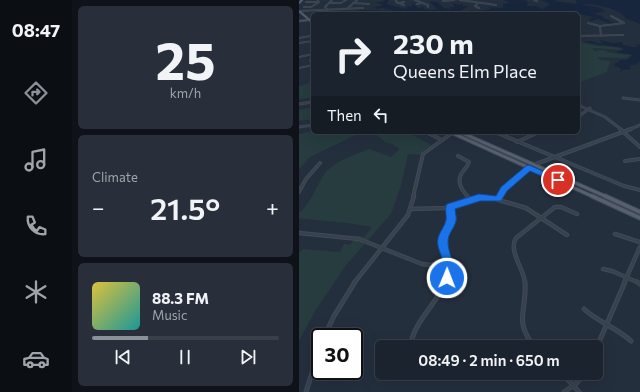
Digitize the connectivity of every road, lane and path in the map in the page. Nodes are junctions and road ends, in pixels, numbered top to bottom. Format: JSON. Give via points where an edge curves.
{"nodes":[{"id":1,"x":333,"y":0,"type":"edge"},
{"id":2,"x":346,"y":0,"type":"edge"},
{"id":3,"x":357,"y":0,"type":"edge"},
{"id":4,"x":396,"y":0,"type":"edge"},
{"id":5,"x":415,"y":0,"type":"edge"},
{"id":6,"x":454,"y":0,"type":"edge"},
{"id":7,"x":460,"y":0,"type":"edge"},
{"id":8,"x":476,"y":0,"type":"edge"},
{"id":9,"x":534,"y":0,"type":"edge"},
{"id":10,"x":319,"y":1,"type":"edge"},
{"id":11,"x":443,"y":1,"type":"dead end"},
{"id":12,"x":489,"y":1,"type":"dead end"},
{"id":13,"x":537,"y":1,"type":"dead end"},
{"id":14,"x":306,"y":2,"type":"dead end"},
{"id":15,"x":404,"y":2,"type":"dead end"},
{"id":16,"x":465,"y":2,"type":"junction"},
{"id":17,"x":472,"y":2,"type":"junction"},
{"id":18,"x":331,"y":3,"type":"junction"},
{"id":19,"x":353,"y":3,"type":"junction"},
{"id":20,"x":398,"y":3,"type":"junction"},
{"id":21,"x":423,"y":3,"type":"junction"},
{"id":22,"x":463,"y":3,"type":"dead end"},
{"id":23,"x":478,"y":3,"type":"junction"},
{"id":24,"x":369,"y":4,"type":"dead end"},
{"id":25,"x":417,"y":4,"type":"dead end"},
{"id":26,"x":484,"y":4,"type":"junction"},
{"id":27,"x":496,"y":4,"type":"dead end"},
{"id":28,"x":404,"y":5,"type":"dead end"},
{"id":29,"x":304,"y":7,"type":"dead end"},
{"id":30,"x":428,"y":7,"type":"dead end"},
{"id":31,"x":348,"y":8,"type":"junction"},
{"id":32,"x":363,"y":8,"type":"dead end"},
{"id":33,"x":479,"y":8,"type":"dead end"},
{"id":34,"x":328,"y":10,"type":"junction"},
{"id":35,"x":299,"y":13,"type":"edge"},
{"id":36,"x":611,"y":16,"type":"dead end"},
{"id":37,"x":311,"y":19,"type":"edge"},
{"id":38,"x":308,"y":20,"type":"junction"},
{"id":39,"x":299,"y":21,"type":"edge"},
{"id":40,"x":311,"y":22,"type":"edge"},
{"id":41,"x":588,"y":23,"type":"dead end"},
{"id":42,"x":600,"y":26,"type":"junction"},
{"id":43,"x":623,"y":35,"type":"dead end"},
{"id":44,"x":580,"y":36,"type":"edge"},
{"id":45,"x":601,"y":36,"type":"junction"},
{"id":46,"x":311,"y":37,"type":"edge"},
{"id":47,"x":299,"y":38,"type":"edge"},
{"id":48,"x":311,"y":40,"type":"edge"},
{"id":49,"x":299,"y":43,"type":"edge"},
{"id":50,"x":311,"y":54,"type":"edge"},
{"id":51,"x":299,"y":57,"type":"edge"},
{"id":52,"x":311,"y":65,"type":"edge"},
{"id":53,"x":299,"y":68,"type":"edge"},
{"id":54,"x":623,"y":98,"type":"dead end"},
{"id":55,"x":640,"y":100,"type":"edge"},
{"id":56,"x":311,"y":102,"type":"edge"},
{"id":57,"x":299,"y":104,"type":"edge"},
{"id":58,"x":580,"y":106,"type":"edge"},
{"id":59,"x":590,"y":108,"type":"junction"},
{"id":60,"x":580,"y":116,"type":"edge"},
{"id":61,"x":311,"y":125,"type":"edge"},
{"id":62,"x":640,"y":125,"type":"edge"},
{"id":63,"x":299,"y":127,"type":"edge"},
{"id":64,"x":624,"y":132,"type":"junction"},
{"id":65,"x":430,"y":134,"type":"edge"},
{"id":66,"x":448,"y":134,"type":"edge"},
{"id":67,"x":455,"y":134,"type":"edge"},
{"id":68,"x":465,"y":134,"type":"edge"},
{"id":69,"x":499,"y":134,"type":"edge"},
{"id":70,"x":535,"y":134,"type":"edge"},
{"id":71,"x":441,"y":140,"type":"junction"},
{"id":72,"x":517,"y":142,"type":"junction"},
{"id":73,"x":640,"y":147,"type":"edge"},
{"id":74,"x":458,"y":156,"type":"dead end"},
{"id":75,"x":553,"y":157,"type":"junction"},
{"id":76,"x":640,"y":159,"type":"edge"},
{"id":77,"x":625,"y":161,"type":"dead end"},
{"id":78,"x":320,"y":163,"type":"dead end"},
{"id":79,"x":533,"y":164,"type":"junction"},
{"id":80,"x":529,"y":167,"type":"junction"},
{"id":81,"x":640,"y":190,"type":"edge"},
{"id":82,"x":299,"y":192,"type":"edge"},
{"id":83,"x":498,"y":199,"type":"junction"},
{"id":84,"x":469,"y":200,"type":"junction"},
{"id":85,"x":450,"y":207,"type":"junction"},
{"id":86,"x":410,"y":209,"type":"junction"},
{"id":87,"x":640,"y":212,"type":"edge"},
{"id":88,"x":577,"y":214,"type":"dead end"},
{"id":89,"x":541,"y":218,"type":"junction"},
{"id":90,"x":640,"y":218,"type":"edge"},
{"id":91,"x":299,"y":233,"type":"edge"},
{"id":92,"x":615,"y":234,"type":"dead end"},
{"id":93,"x":567,"y":235,"type":"dead end"},
{"id":94,"x":640,"y":242,"type":"edge"},
{"id":95,"x":382,"y":247,"type":"junction"},
{"id":96,"x":640,"y":247,"type":"edge"},
{"id":97,"x":449,"y":264,"type":"junction"},
{"id":98,"x":603,"y":269,"type":"dead end"},
{"id":99,"x":627,"y":278,"type":"junction"},
{"id":100,"x":640,"y":284,"type":"edge"},
{"id":101,"x":584,"y":309,"type":"dead end"},
{"id":102,"x":607,"y":324,"type":"junction"},
{"id":103,"x":329,"y":328,"type":"edge"},
{"id":104,"x":411,"y":340,"type":"edge"},
{"id":105,"x":527,"y":340,"type":"edge"},
{"id":106,"x":600,"y":340,"type":"edge"},
{"id":107,"x":631,"y":341,"type":"dead end"},
{"id":108,"x":311,"y":376,"type":"edge"},
{"id":109,"x":570,"y":380,"type":"edge"},
{"id":110,"x":579,"y":380,"type":"edge"},
{"id":111,"x":575,"y":385,"type":"junction"},
{"id":112,"x":306,"y":392,"type":"edge"},
{"id":113,"x":564,"y":392,"type":"edge"},
{"id":114,"x":579,"y":392,"type":"edge"}],
"edges":[{"from":1,"to":18,"type":"street"},
{"from":2,"to":18,"type":"street"},
{"from":3,"to":19,"type":"street"},
{"from":4,"to":20,"type":"street"},
{"from":5,"to":21,"type":"street"},
{"from":6,"to":11,"type":"street"},
{"from":7,"to":16,"type":"street"},
{"from":8,"to":17,"type":"street"},
{"from":9,"to":13,"type":"street"},
{"from":10,"to":14,"type":"street"},
{"from":10,"to":29,"type":"street"},
{"from":12,"to":26,"type":"street"},
{"from":15,"to":20,"type":"street"},
{"from":16,"to":17,"type":"street"},
{"from":16,"to":22,"type":"street"},
{"from":17,"to":23,"type":"street"},
{"from":18,"to":34,"type":"street","via":[[325,7]]},
{"from":19,"to":24,"type":"street"},
{"from":19,"to":31,"type":"street"},
{"from":20,"to":28,"type":"street"},
{"from":21,"to":25,"type":"street"},
{"from":21,"to":30,"type":"street"},
{"from":23,"to":26,"type":"street"},
{"from":23,"to":33,"type":"street","via":[[475,6]]},
{"from":26,"to":27,"type":"street"},
{"from":31,"to":32,"type":"street"},
{"from":31,"to":34,"type":"street"},
{"from":34,"to":35,"type":"street"},
{"from":35,"to":38,"type":"main road"},
{"from":36,"to":42,"type":"street","via":[[624,24]]},
{"from":37,"to":38,"type":"street"},
{"from":38,"to":39,"type":"street"},
{"from":38,"to":40,"type":"main road"},
{"from":41,"to":42,"type":"street"},
{"from":42,"to":45,"type":"street"},
{"from":43,"to":45,"type":"street"},
{"from":44,"to":45,"type":"street"},
{"from":46,"to":47,"type":"street"},
{"from":48,"to":49,"type":"street"},
{"from":50,"to":51,"type":"street"},
{"from":52,"to":53,"type":"street"},
{"from":54,"to":55,"type":"street"},
{"from":56,"to":57,"type":"street"},
{"from":58,"to":59,"type":"street"},
{"from":59,"to":60,"type":"street"},
{"from":59,"to":64,"type":"street","via":[[608,117]]},
{"from":61,"to":63,"type":"street"},
{"from":62,"to":64,"type":"street"},
{"from":64,"to":73,"type":"street"},
{"from":64,"to":75,"type":"street"},
{"from":65,"to":71,"type":"street"},
{"from":66,"to":71,"type":"street"},
{"from":67,"to":80,"type":"main road"},
{"from":68,"to":79,"type":"main road"},
{"from":69,"to":72,"type":"street"},
{"from":70,"to":72,"type":"street"},
{"from":71,"to":86,"type":"street","via":[[422,155]]},
{"from":72,"to":75,"type":"street"},
{"from":74,"to":84,"type":"street","via":[[469,164],[461,173],[459,180],[461,189]]},
{"from":75,"to":79,"type":"street"},
{"from":75,"to":81,"type":"street"},
{"from":76,"to":77,"type":"street"},
{"from":78,"to":82,"type":"street"},
{"from":79,"to":80,"type":"street"},
{"from":79,"to":87,"type":"main road"},
{"from":80,"to":83,"type":"street","via":[[504,189]]},
{"from":80,"to":90,"type":"main road"},
{"from":83,"to":84,"type":"street","via":[[484,197]]},
{"from":83,"to":89,"type":"street","via":[[520,206]]},
{"from":84,"to":85,"type":"street"},
{"from":85,"to":86,"type":"street"},
{"from":85,"to":97,"type":"street","via":[[451,221],[443,243]]},
{"from":86,"to":95,"type":"street","via":[[406,218]]},
{"from":88,"to":89,"type":"street","via":[[557,206]]},
{"from":89,"to":93,"type":"street"},
{"from":89,"to":105,"type":"street","via":[[517,236],[513,243],[525,279],[521,323]]},
{"from":91,"to":95,"type":"street","via":[[351,237]]},
{"from":92,"to":94,"type":"street"},
{"from":95,"to":97,"type":"street","via":[[422,264]]},
{"from":95,"to":103,"type":"street","via":[[353,285]]},
{"from":96,"to":99,"type":"street"},
{"from":97,"to":104,"type":"street","via":[[446,282],[416,325]]},
{"from":98,"to":99,"type":"street"},
{"from":99,"to":100,"type":"street"},
{"from":99,"to":102,"type":"street"},
{"from":101,"to":102,"type":"street"},
{"from":102,"to":106,"type":"street"},
{"from":102,"to":107,"type":"street"},
{"from":108,"to":112,"type":"street"},
{"from":109,"to":111,"type":"street"},
{"from":110,"to":111,"type":"street"},
{"from":111,"to":113,"type":"street"},
{"from":111,"to":114,"type":"street"}]}
